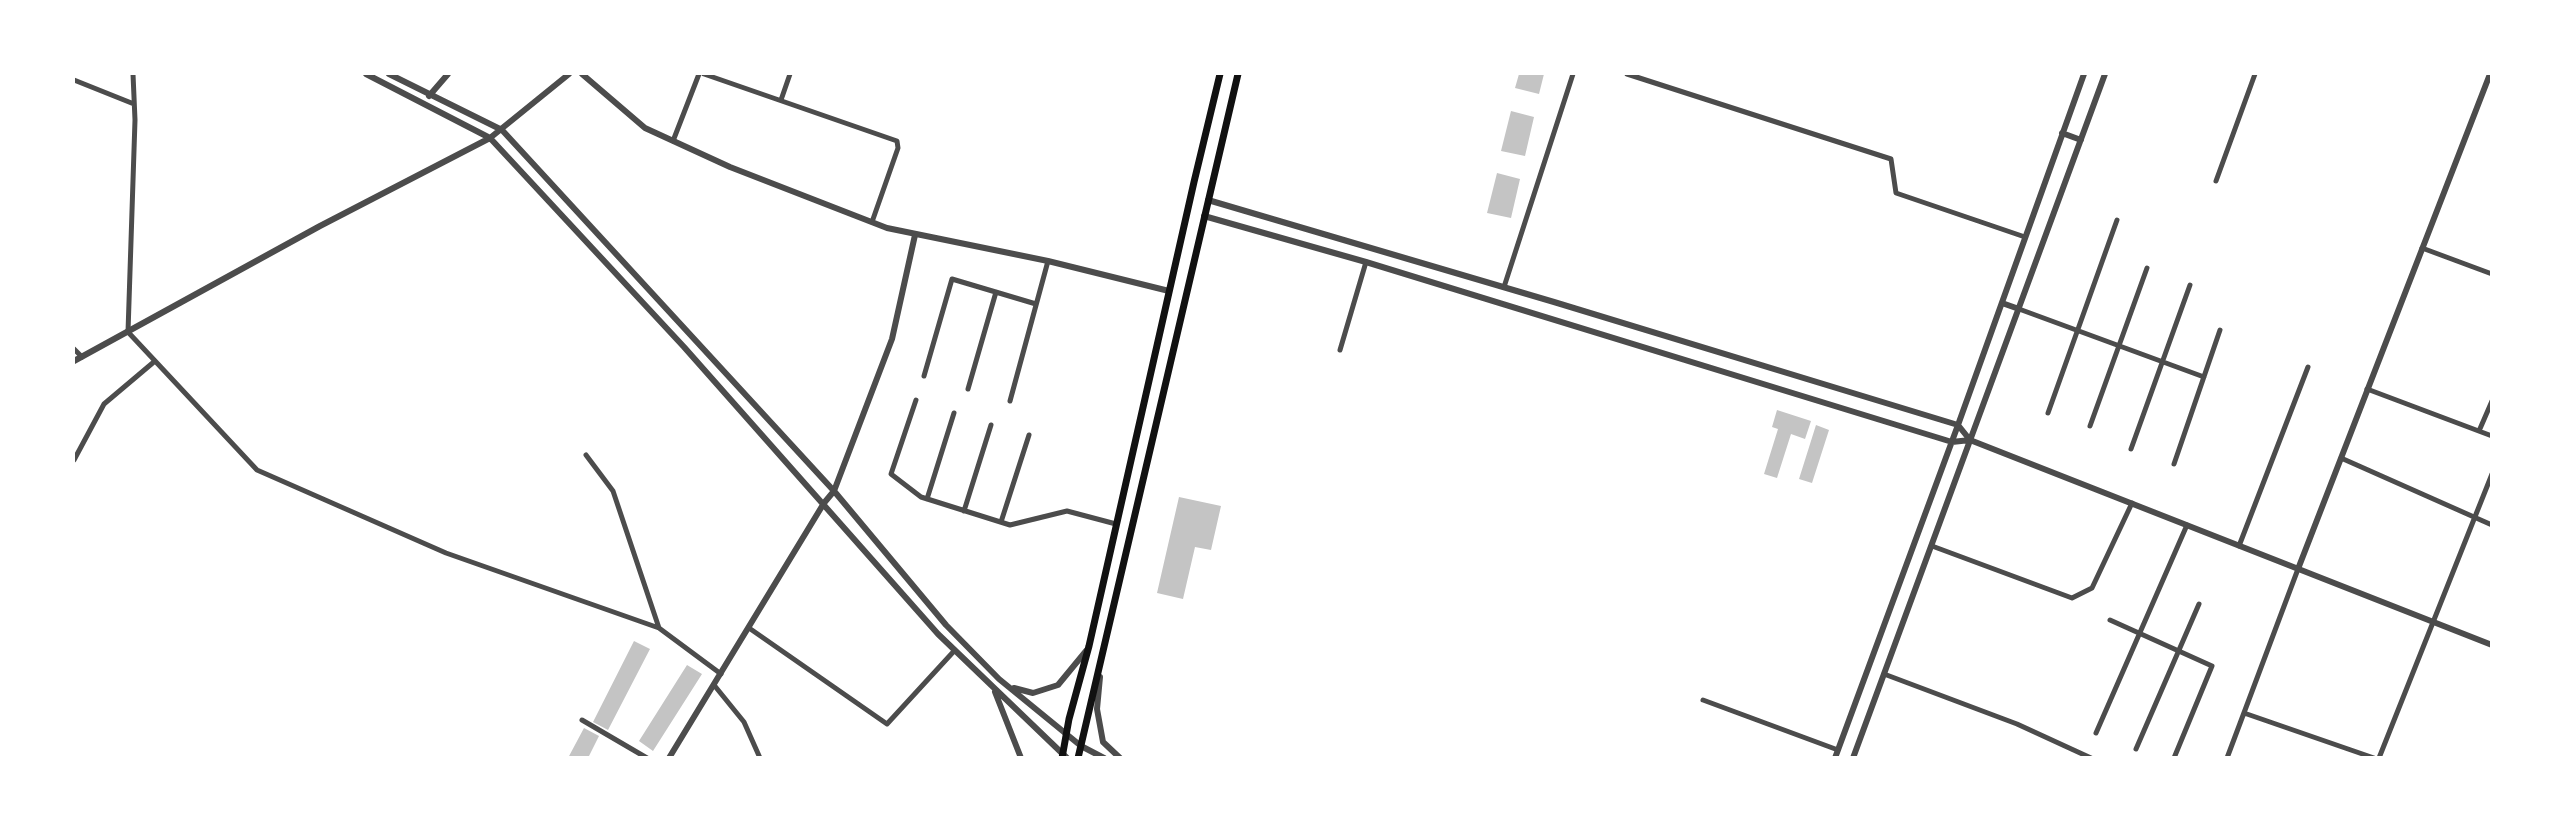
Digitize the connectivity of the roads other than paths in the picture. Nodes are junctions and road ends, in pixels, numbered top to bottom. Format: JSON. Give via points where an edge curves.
{"nodes":[{"id":1,"x":133,"y":74,"type":"edge"},
{"id":2,"x":366,"y":74,"type":"edge"},
{"id":3,"x":389,"y":74,"type":"edge"},
{"id":4,"x":448,"y":74,"type":"edge"},
{"id":5,"x":569,"y":74,"type":"edge"},
{"id":6,"x":582,"y":74,"type":"edge"},
{"id":7,"x":699,"y":74,"type":"edge"},
{"id":8,"x":704,"y":74,"type":"edge"},
{"id":9,"x":790,"y":74,"type":"edge"},
{"id":10,"x":1220,"y":74,"type":"edge"},
{"id":11,"x":1238,"y":74,"type":"edge"},
{"id":12,"x":1573,"y":74,"type":"edge"},
{"id":13,"x":1628,"y":74,"type":"edge"},
{"id":14,"x":2084,"y":74,"type":"edge"},
{"id":15,"x":2105,"y":74,"type":"edge"},
{"id":16,"x":2255,"y":74,"type":"edge"},
{"id":17,"x":2490,"y":74,"type":"edge"},
{"id":18,"x":74,"y":80,"type":"edge"},
{"id":19,"x":431,"y":95,"type":"junction"},
{"id":20,"x":781,"y":100,"type":"junction"},
{"id":21,"x":425,"y":102,"type":"junction"},
{"id":22,"x":134,"y":104,"type":"junction"},
{"id":23,"x":502,"y":130,"type":"junction"},
{"id":24,"x":2062,"y":133,"type":"junction"},
{"id":25,"x":490,"y":138,"type":"junction"},
{"id":26,"x":673,"y":141,"type":"junction"},
{"id":27,"x":2081,"y":141,"type":"junction"},
{"id":28,"x":2216,"y":181,"type":"dead end"},
{"id":29,"x":1208,"y":200,"type":"junction"},
{"id":30,"x":1225,"y":204,"type":"junction"},
{"id":31,"x":1204,"y":216,"type":"junction"},
{"id":32,"x":2116,"y":220,"type":"dead end"},
{"id":33,"x":1220,"y":221,"type":"junction"},
{"id":34,"x":872,"y":222,"type":"junction"},
{"id":35,"x":915,"y":235,"type":"junction"},
{"id":36,"x":2025,"y":237,"type":"junction"},
{"id":37,"x":2422,"y":248,"type":"junction"},
{"id":38,"x":1048,"y":261,"type":"junction"},
{"id":39,"x":1366,"y":262,"type":"junction"},
{"id":40,"x":2147,"y":268,"type":"dead end"},
{"id":41,"x":2491,"y":274,"type":"edge"},
{"id":42,"x":2190,"y":285,"type":"dead end"},
{"id":43,"x":1504,"y":287,"type":"junction"},
{"id":44,"x":1169,"y":291,"type":"junction"},
{"id":45,"x":996,"y":292,"type":"junction"},
{"id":46,"x":2002,"y":303,"type":"junction"},
{"id":47,"x":1036,"y":304,"type":"junction"},
{"id":48,"x":2019,"y":309,"type":"junction"},
{"id":49,"x":2077,"y":330,"type":"junction"},
{"id":50,"x":2220,"y":330,"type":"dead end"},
{"id":51,"x":128,"y":332,"type":"junction"},
{"id":52,"x":2119,"y":345,"type":"junction"},
{"id":53,"x":74,"y":349,"type":"edge"},
{"id":54,"x":1340,"y":350,"type":"dead end"},
{"id":55,"x":82,"y":356,"type":"junction"},
{"id":56,"x":74,"y":361,"type":"edge"},
{"id":57,"x":155,"y":361,"type":"junction"},
{"id":58,"x":2163,"y":361,"type":"junction"},
{"id":59,"x":2308,"y":367,"type":"dead end"},
{"id":60,"x":924,"y":376,"type":"dead end"},
{"id":61,"x":2204,"y":377,"type":"junction"},
{"id":62,"x":968,"y":388,"type":"dead end"},
{"id":63,"x":2367,"y":389,"type":"junction"},
{"id":64,"x":916,"y":400,"type":"dead end"},
{"id":65,"x":1010,"y":401,"type":"dead end"},
{"id":66,"x":2491,"y":401,"type":"edge"},
{"id":67,"x":954,"y":413,"type":"dead end"},
{"id":68,"x":2048,"y":413,"type":"dead end"},
{"id":69,"x":991,"y":425,"type":"dead end"},
{"id":70,"x":1958,"y":425,"type":"junction"},
{"id":71,"x":2090,"y":426,"type":"dead end"},
{"id":72,"x":2479,"y":431,"type":"junction"},
{"id":73,"x":1029,"y":435,"type":"dead end"},
{"id":74,"x":2491,"y":436,"type":"edge"},
{"id":75,"x":1970,"y":440,"type":"junction"},
{"id":76,"x":1952,"y":442,"type":"junction"},
{"id":77,"x":2131,"y":449,"type":"dead end"},
{"id":78,"x":586,"y":455,"type":"dead end"},
{"id":79,"x":2341,"y":458,"type":"junction"},
{"id":80,"x":74,"y":460,"type":"edge"},
{"id":81,"x":2174,"y":464,"type":"dead end"},
{"id":82,"x":2491,"y":474,"type":"edge"},
{"id":83,"x":834,"y":491,"type":"junction"},
{"id":84,"x":927,"y":499,"type":"junction"},
{"id":85,"x":824,"y":503,"type":"junction"},
{"id":86,"x":2132,"y":503,"type":"junction"},
{"id":87,"x":964,"y":511,"type":"junction"},
{"id":88,"x":2474,"y":517,"type":"junction"},
{"id":89,"x":1001,"y":522,"type":"junction"},
{"id":90,"x":1116,"y":524,"type":"junction"},
{"id":91,"x":2187,"y":525,"type":"junction"},
{"id":92,"x":2491,"y":525,"type":"edge"},
{"id":93,"x":1932,"y":546,"type":"junction"},
{"id":94,"x":2239,"y":546,"type":"junction"},
{"id":95,"x":2298,"y":569,"type":"junction"},
{"id":96,"x":2199,"y":604,"type":"dead end"},
{"id":97,"x":2109,"y":620,"type":"dead end"},
{"id":98,"x":2432,"y":621,"type":"junction"},
{"id":99,"x":659,"y":628,"type":"junction"},
{"id":100,"x":749,"y":628,"type":"junction"},
{"id":101,"x":2138,"y":632,"type":"junction"},
{"id":102,"x":2491,"y":645,"type":"edge"},
{"id":103,"x":1090,"y":646,"type":"junction"},
{"id":104,"x":2178,"y":649,"type":"junction"},
{"id":105,"x":955,"y":650,"type":"junction"},
{"id":106,"x":1101,"y":665,"type":"junction"},
{"id":107,"x":1868,"y":668,"type":"junction"},
{"id":108,"x":721,"y":674,"type":"junction"},
{"id":109,"x":1884,"y":674,"type":"junction"},
{"id":110,"x":999,"y":679,"type":"junction"},
{"id":111,"x":714,"y":685,"type":"junction"},
{"id":112,"x":994,"y":690,"type":"junction"},
{"id":113,"x":1703,"y":700,"type":"dead end"},
{"id":114,"x":2244,"y":713,"type":"junction"},
{"id":115,"x":582,"y":720,"type":"dead end"},
{"id":116,"x":2096,"y":733,"type":"dead end"},
{"id":117,"x":1066,"y":734,"type":"junction"},
{"id":118,"x":1081,"y":746,"type":"junction"},
{"id":119,"x":2136,"y":749,"type":"dead end"},
{"id":120,"x":1838,"y":750,"type":"junction"},
{"id":121,"x":1064,"y":756,"type":"edge"},
{"id":122,"x":2088,"y":757,"type":"edge"},
{"id":123,"x":647,"y":758,"type":"edge"},
{"id":124,"x":669,"y":758,"type":"edge"},
{"id":125,"x":760,"y":758,"type":"edge"},
{"id":126,"x":1021,"y":758,"type":"edge"},
{"id":127,"x":1078,"y":758,"type":"edge"},
{"id":128,"x":1104,"y":758,"type":"edge"},
{"id":129,"x":1120,"y":758,"type":"edge"},
{"id":130,"x":1835,"y":758,"type":"edge"},
{"id":131,"x":1853,"y":758,"type":"edge"},
{"id":132,"x":2174,"y":758,"type":"edge"},
{"id":133,"x":2227,"y":758,"type":"edge"},
{"id":134,"x":2376,"y":758,"type":"edge"}],
"edges":[{"from":1,"to":22,"type":"street"},
{"from":2,"to":21,"type":"street"},
{"from":3,"to":19,"type":"street"},
{"from":4,"to":19,"type":"street"},
{"from":5,"to":23,"type":"street"},
{"from":6,"to":26,"type":"street","via":[[645,128]]},
{"from":7,"to":26,"type":"street"},
{"from":8,"to":20,"type":"street"},
{"from":9,"to":20,"type":"street"},
{"from":10,"to":44,"type":"main road"},
{"from":11,"to":29,"type":"main road"},
{"from":12,"to":43,"type":"street"},
{"from":13,"to":36,"type":"street","via":[[1891,159],[1896,193]]},
{"from":14,"to":24,"type":"street"},
{"from":15,"to":27,"type":"street"},
{"from":16,"to":28,"type":"street"},
{"from":17,"to":37,"type":"street"},
{"from":18,"to":22,"type":"street"},
{"from":19,"to":21,"type":"street"},
{"from":19,"to":23,"type":"street"},
{"from":20,"to":34,"type":"street","via":[[897,141]]},
{"from":21,"to":25,"type":"street"},
{"from":22,"to":51,"type":"street"},
{"from":23,"to":25,"type":"street"},
{"from":23,"to":83,"type":"street"},
{"from":24,"to":27,"type":"street"},
{"from":24,"to":36,"type":"street"},
{"from":25,"to":51,"type":"street"},
{"from":25,"to":85,"type":"street"},
{"from":26,"to":34,"type":"street"},
{"from":27,"to":48,"type":"street"},
{"from":29,"to":30,"type":"street"},
{"from":29,"to":31,"type":"main road"},
{"from":30,"to":33,"type":"street"},
{"from":30,"to":43,"type":"street"},
{"from":31,"to":33,"type":"street"},
{"from":31,"to":106,"type":"main road"},
{"from":32,"to":49,"type":"street"},
{"from":33,"to":39,"type":"street"},
{"from":34,"to":35,"type":"street"},
{"from":35,"to":38,"type":"street"},
{"from":35,"to":83,"type":"street","via":[[892,339]]},
{"from":36,"to":46,"type":"street"},
{"from":37,"to":41,"type":"street"},
{"from":37,"to":63,"type":"street"},
{"from":38,"to":44,"type":"street"},
{"from":38,"to":47,"type":"street"},
{"from":39,"to":54,"type":"street"},
{"from":39,"to":76,"type":"street"},
{"from":40,"to":52,"type":"street"},
{"from":42,"to":58,"type":"street"},
{"from":43,"to":70,"type":"street"},
{"from":44,"to":90,"type":"main road"},
{"from":45,"to":47,"type":"street"},
{"from":45,"to":60,"type":"street","via":[[952,279]]},
{"from":45,"to":62,"type":"street"},
{"from":46,"to":48,"type":"street"},
{"from":46,"to":70,"type":"street"},
{"from":47,"to":65,"type":"street"},
{"from":48,"to":49,"type":"street"},
{"from":48,"to":75,"type":"street"},
{"from":49,"to":52,"type":"street"},
{"from":49,"to":68,"type":"street"},
{"from":50,"to":61,"type":"street"},
{"from":51,"to":55,"type":"street"},
{"from":51,"to":57,"type":"street"},
{"from":52,"to":58,"type":"street"},
{"from":52,"to":71,"type":"street"},
{"from":53,"to":55,"type":"street"},
{"from":55,"to":56,"type":"street"},
{"from":57,"to":80,"type":"street","via":[[104,404]]},
{"from":57,"to":99,"type":"street","via":[[257,470],[446,553]]},
{"from":58,"to":61,"type":"street"},
{"from":58,"to":77,"type":"street"},
{"from":59,"to":94,"type":"street"},
{"from":61,"to":81,"type":"street"},
{"from":63,"to":72,"type":"street"},
{"from":63,"to":79,"type":"street"},
{"from":64,"to":84,"type":"street","via":[[891,474]]},
{"from":66,"to":72,"type":"street"},
{"from":67,"to":84,"type":"street"},
{"from":69,"to":87,"type":"street"},
{"from":70,"to":75,"type":"street"},
{"from":70,"to":76,"type":"street"},
{"from":72,"to":74,"type":"street"},
{"from":73,"to":89,"type":"street"},
{"from":75,"to":76,"type":"street"},
{"from":75,"to":86,"type":"street"},
{"from":75,"to":93,"type":"street"},
{"from":76,"to":107,"type":"street"},
{"from":78,"to":99,"type":"street","via":[[613,491]]},
{"from":79,"to":88,"type":"street"},
{"from":79,"to":95,"type":"street"},
{"from":82,"to":88,"type":"street"},
{"from":83,"to":85,"type":"street"},
{"from":83,"to":110,"type":"street","via":[[946,625]]},
{"from":84,"to":87,"type":"street"},
{"from":85,"to":100,"type":"street"},
{"from":85,"to":105,"type":"street"},
{"from":86,"to":91,"type":"street"},
{"from":86,"to":93,"type":"street","via":[[2092,588],[2072,598]]},
{"from":87,"to":89,"type":"street"},
{"from":88,"to":92,"type":"street"},
{"from":88,"to":98,"type":"street"},
{"from":89,"to":90,"type":"street","via":[[1010,526],[1067,511]]},
{"from":90,"to":103,"type":"main road"},
{"from":91,"to":94,"type":"street"},
{"from":91,"to":101,"type":"street"},
{"from":93,"to":109,"type":"street"},
{"from":94,"to":95,"type":"street"},
{"from":95,"to":98,"type":"street"},
{"from":95,"to":114,"type":"street"},
{"from":96,"to":104,"type":"street"},
{"from":97,"to":101,"type":"street"},
{"from":98,"to":102,"type":"street"},
{"from":98,"to":134,"type":"street"},
{"from":99,"to":108,"type":"street"},
{"from":100,"to":105,"type":"street","via":[[887,724]]},
{"from":100,"to":108,"type":"street"},
{"from":101,"to":104,"type":"street"},
{"from":101,"to":116,"type":"street"},
{"from":103,"to":110,"type":"street","via":[[1058,684],[1045,691],[1020,691]]},
{"from":103,"to":117,"type":"main road"},
{"from":104,"to":119,"type":"street"},
{"from":104,"to":132,"type":"street","via":[[2212,666]]},
{"from":105,"to":112,"type":"street"},
{"from":106,"to":118,"type":"main road"},
{"from":106,"to":129,"type":"street","via":[[1097,709],[1101,735]]},
{"from":107,"to":109,"type":"street"},
{"from":107,"to":120,"type":"street"},
{"from":108,"to":111,"type":"street"},
{"from":109,"to":122,"type":"street","via":[[2017,724]]},
{"from":109,"to":131,"type":"street"},
{"from":110,"to":117,"type":"street"},
{"from":111,"to":124,"type":"street"},
{"from":111,"to":125,"type":"street","via":[[744,722]]},
{"from":112,"to":121,"type":"street"},
{"from":112,"to":126,"type":"street"},
{"from":113,"to":120,"type":"street"},
{"from":114,"to":133,"type":"street"},
{"from":114,"to":134,"type":"street"},
{"from":115,"to":123,"type":"street"},
{"from":117,"to":118,"type":"street"},
{"from":117,"to":121,"type":"main road"},
{"from":118,"to":127,"type":"main road"},
{"from":118,"to":128,"type":"street"},
{"from":120,"to":130,"type":"street"}]}
